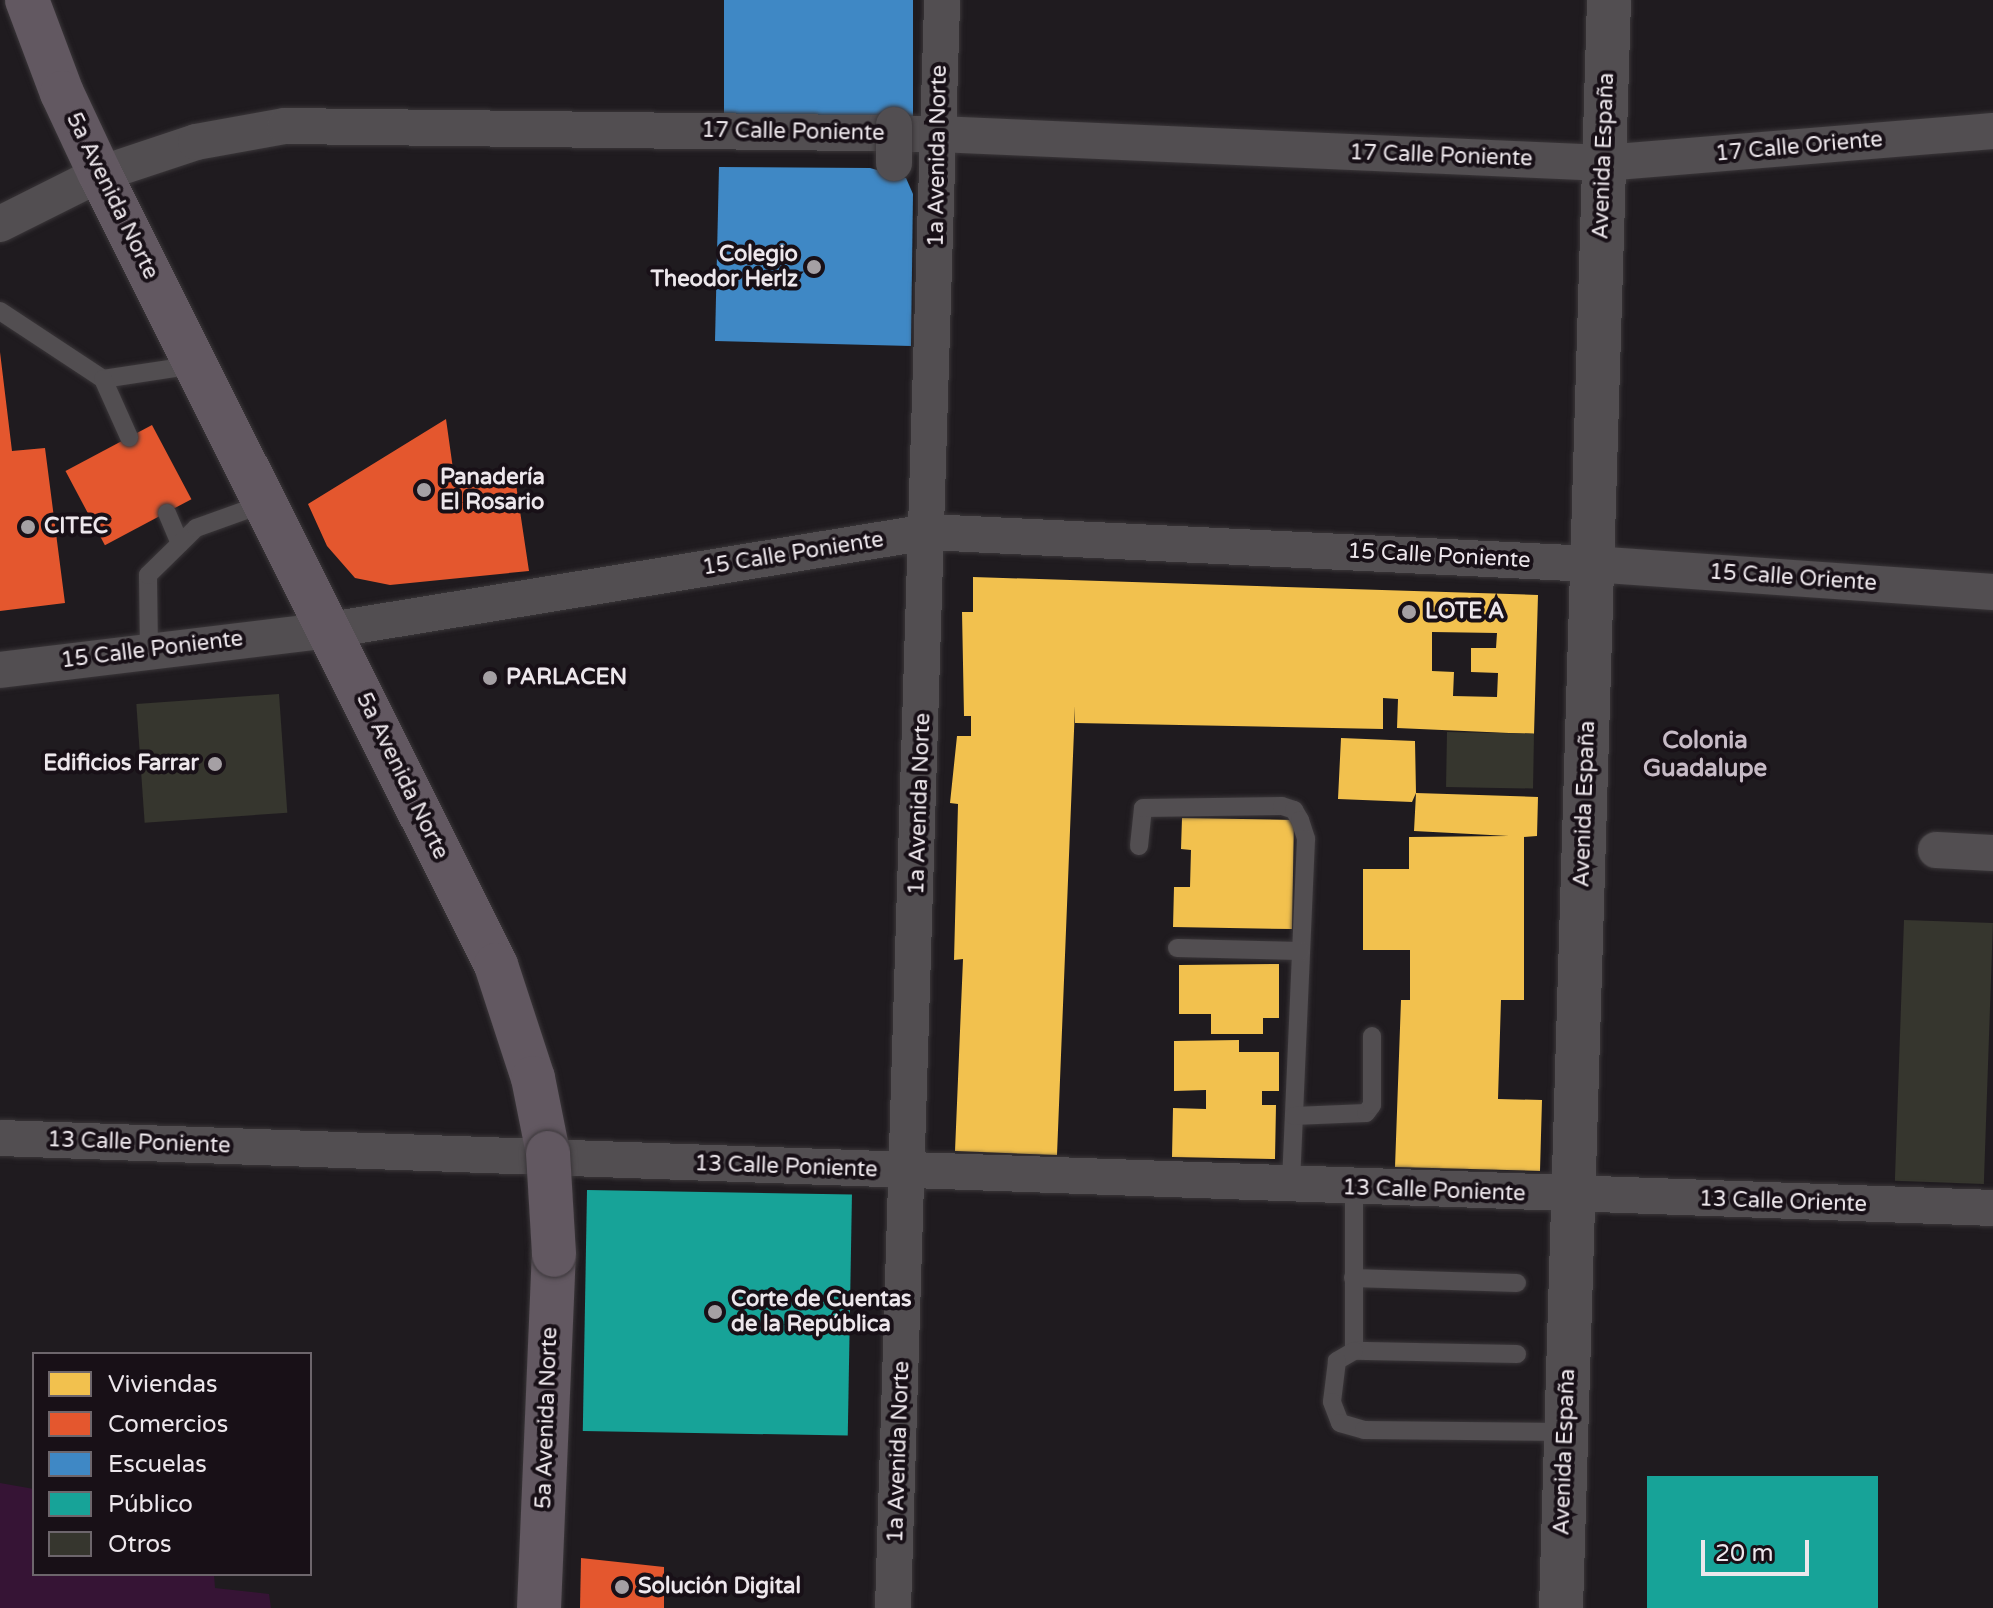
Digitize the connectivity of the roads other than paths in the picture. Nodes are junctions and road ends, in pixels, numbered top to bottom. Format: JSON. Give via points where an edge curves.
{"nodes":[{"id":1,"x":27,"y":0,"type":"edge"},
{"id":2,"x":942,"y":0,"type":"edge"},
{"id":3,"x":1609,"y":0,"type":"edge"},
{"id":4,"x":894,"y":125,"type":"dead end"},
{"id":5,"x":1993,"y":131,"type":"edge"},
{"id":6,"x":938,"y":134,"type":"junction"},
{"id":7,"x":1604,"y":163,"type":"junction"},
{"id":8,"x":894,"y":172,"type":"dead end"},
{"id":9,"x":100,"y":174,"type":"junction"},
{"id":10,"x":0,"y":224,"type":"edge"},
{"id":11,"x":0,"y":311,"type":"edge"},
{"id":12,"x":196,"y":365,"type":"junction"},
{"id":13,"x":103,"y":379,"type":"junction"},
{"id":14,"x":129,"y":437,"type":"dead end"},
{"id":15,"x":266,"y":503,"type":"junction"},
{"id":16,"x":167,"y":513,"type":"dead end"},
{"id":17,"x":928,"y":532,"type":"junction"},
{"id":18,"x":180,"y":543,"type":"junction"},
{"id":19,"x":1592,"y":564,"type":"junction"},
{"id":20,"x":1993,"y":592,"type":"edge"},
{"id":21,"x":330,"y":630,"type":"junction"},
{"id":22,"x":149,"y":649,"type":"junction"},
{"id":23,"x":0,"y":670,"type":"edge"},
{"id":24,"x":1139,"y":846,"type":"dead end"},
{"id":25,"x":1936,"y":850,"type":"dead end"},
{"id":26,"x":1993,"y":853,"type":"edge"},
{"id":27,"x":1177,"y":948,"type":"dead end"},
{"id":28,"x":1301,"y":951,"type":"junction"},
{"id":29,"x":1372,"y":1036,"type":"dead end"},
{"id":30,"x":1294,"y":1116,"type":"junction"},
{"id":31,"x":0,"y":1138,"type":"edge"},
{"id":32,"x":910,"y":1171,"type":"junction"},
{"id":33,"x":1291,"y":1186,"type":"junction"},
{"id":34,"x":1354,"y":1188,"type":"junction"},
{"id":35,"x":1573,"y":1196,"type":"junction"},
{"id":36,"x":1993,"y":1208,"type":"edge"},
{"id":37,"x":1353,"y":1278,"type":"junction"},
{"id":38,"x":1517,"y":1283,"type":"dead end"},
{"id":39,"x":1354,"y":1351,"type":"junction"},
{"id":40,"x":1517,"y":1354,"type":"dead end"},
{"id":41,"x":1566,"y":1432,"type":"junction"},
{"id":42,"x":539,"y":1608,"type":"edge"},
{"id":43,"x":893,"y":1608,"type":"edge"},
{"id":44,"x":1561,"y":1608,"type":"edge"}],
"edges":[{"from":1,"to":9,"type":"main road","name":"5a Avenida Norte"},
{"from":2,"to":6,"type":"street","name":"1a Avenida Norte"},
{"from":3,"to":7,"type":"main road","name":"Avenida España"},
{"from":4,"to":8,"type":"street","bridge":true},
{"from":5,"to":7,"type":"street","name":"17 Calle Oriente"},
{"from":6,"to":7,"type":"street","name":"17 Calle Poniente"},
{"from":6,"to":9,"type":"street","name":"17 Calle Poniente","via":[[285,126],[196,142]]},
{"from":6,"to":17,"type":"street","name":"1a Avenida Norte"},
{"from":7,"to":19,"type":"main road","name":"Avenida España"},
{"from":9,"to":10,"type":"street","name":"17 Calle Poniente"},
{"from":9,"to":12,"type":"main road","name":"5a Avenida Norte"},
{"from":11,"to":13,"type":"lane"},
{"from":12,"to":13,"type":"lane"},
{"from":12,"to":15,"type":"main road","name":"5a Avenida Norte"},
{"from":13,"to":14,"type":"lane"},
{"from":15,"to":18,"type":"lane","via":[[196,528]]},
{"from":15,"to":21,"type":"main road","name":"5a Avenida Norte"},
{"from":16,"to":18,"type":"lane"},
{"from":17,"to":19,"type":"street","name":"15 Calle Poniente"},
{"from":17,"to":21,"type":"street","name":"15 Calle Poniente"},
{"from":17,"to":32,"type":"street","name":"1a Avenida Norte"},
{"from":18,"to":22,"type":"lane","via":[[148,575]]},
{"from":19,"to":20,"type":"street","name":"15 Calle Oriente"},
{"from":19,"to":35,"type":"main road","name":"Avenida España"},
{"from":21,"to":22,"type":"street","name":"15 Calle Poniente"},
{"from":21,"to":42,"type":"main road","name":"5a Avenida Norte","bridge":true,"via":[[496,965],[542,1122],[554,1255]]},
{"from":22,"to":23,"type":"street","name":"15 Calle Poniente"},
{"from":24,"to":28,"type":"lane","via":[[1143,808],[1294,810],[1306,839]]},
{"from":25,"to":26,"type":"street"},
{"from":27,"to":28,"type":"lane"},
{"from":28,"to":30,"type":"lane"},
{"from":29,"to":30,"type":"lane","via":[[1372,1105],[1366,1113]]},
{"from":30,"to":33,"type":"lane"},
{"from":31,"to":32,"type":"street","name":"13 Calle Poniente"},
{"from":32,"to":33,"type":"street","name":"13 Calle Poniente"},
{"from":32,"to":43,"type":"street","name":"1a Avenida Norte"},
{"from":33,"to":34,"type":"street","name":"13 Calle Poniente"},
{"from":34,"to":35,"type":"street","name":"13 Calle Poniente"},
{"from":34,"to":37,"type":"lane"},
{"from":35,"to":36,"type":"street","name":"13 Calle Oriente"},
{"from":35,"to":41,"type":"main road","name":"Avenida España"},
{"from":37,"to":38,"type":"lane"},
{"from":37,"to":39,"type":"lane"},
{"from":39,"to":40,"type":"lane"},
{"from":39,"to":41,"type":"lane","via":[[1337,1361],[1333,1376],[1332,1402],[1340,1423],[1364,1430]]},
{"from":41,"to":44,"type":"main road","name":"Avenida España"}]}
